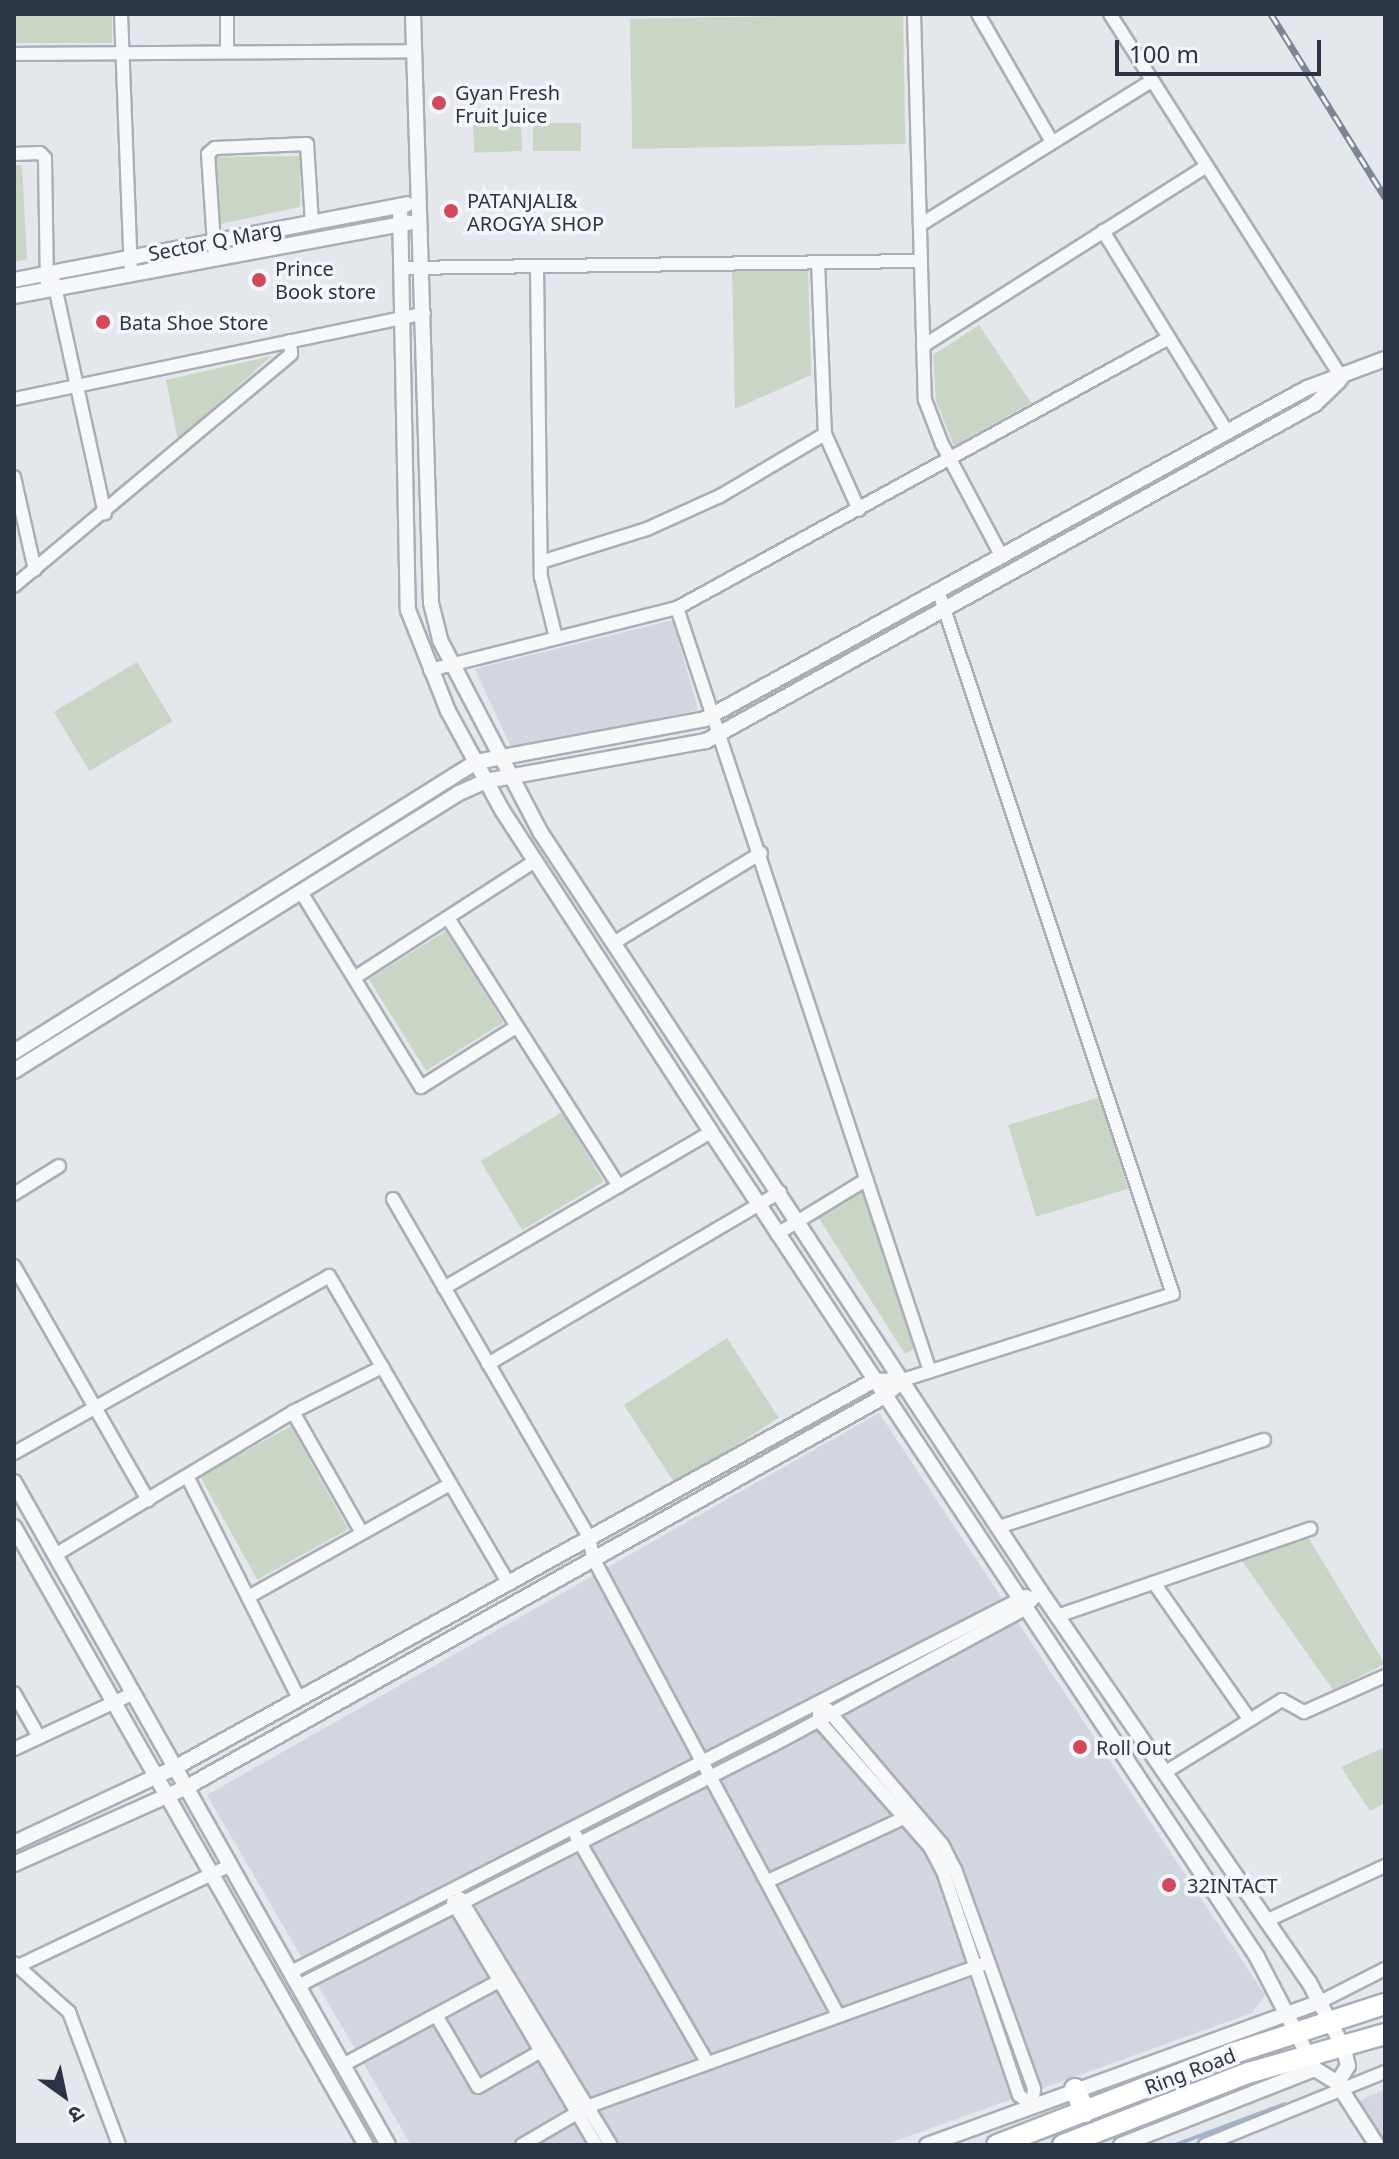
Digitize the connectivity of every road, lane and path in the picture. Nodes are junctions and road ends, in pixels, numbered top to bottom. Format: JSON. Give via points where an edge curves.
{"nodes":[{"id":1,"x":121,"y":14,"type":"edge"},
{"id":2,"x":227,"y":14,"type":"edge"},
{"id":3,"x":413,"y":14,"type":"edge"},
{"id":4,"x":914,"y":14,"type":"edge"},
{"id":5,"x":978,"y":14,"type":"edge"},
{"id":6,"x":1110,"y":14,"type":"edge"},
{"id":7,"x":414,"y":51,"type":"junction"},
{"id":8,"x":227,"y":52,"type":"junction"},
{"id":9,"x":121,"y":53,"type":"junction"},
{"id":10,"x":14,"y":54,"type":"edge"},
{"id":11,"x":1151,"y":81,"type":"junction"},
{"id":12,"x":1052,"y":142,"type":"junction"},
{"id":13,"x":14,"y":154,"type":"edge"},
{"id":14,"x":1205,"y":167,"type":"junction"},
{"id":15,"x":416,"y":202,"type":"junction"},
{"id":16,"x":400,"y":206,"type":"junction"},
{"id":17,"x":417,"y":221,"type":"junction"},
{"id":18,"x":312,"y":223,"type":"junction"},
{"id":19,"x":401,"y":224,"type":"junction"},
{"id":20,"x":920,"y":225,"type":"junction"},
{"id":21,"x":1103,"y":231,"type":"junction"},
{"id":22,"x":213,"y":242,"type":"junction"},
{"id":23,"x":130,"y":258,"type":"junction"},
{"id":24,"x":215,"y":259,"type":"junction"},
{"id":25,"x":921,"y":261,"type":"junction"},
{"id":26,"x":818,"y":262,"type":"junction"},
{"id":27,"x":537,"y":266,"type":"junction"},
{"id":28,"x":420,"y":267,"type":"junction"},
{"id":29,"x":404,"y":268,"type":"junction"},
{"id":30,"x":49,"y":273,"type":"junction"},
{"id":31,"x":131,"y":275,"type":"junction"},
{"id":32,"x":14,"y":280,"type":"edge"},
{"id":33,"x":51,"y":290,"type":"junction"},
{"id":34,"x":14,"y":296,"type":"edge"},
{"id":35,"x":424,"y":313,"type":"junction"},
{"id":36,"x":405,"y":317,"type":"junction"},
{"id":37,"x":1169,"y":338,"type":"junction"},
{"id":38,"x":290,"y":341,"type":"junction"},
{"id":39,"x":923,"y":346,"type":"junction"},
{"id":40,"x":1385,"y":359,"type":"edge"},
{"id":41,"x":1342,"y":378,"type":"junction"},
{"id":42,"x":78,"y":386,"type":"junction"},
{"id":43,"x":14,"y":399,"type":"edge"},
{"id":44,"x":1227,"y":432,"type":"junction"},
{"id":45,"x":825,"y":434,"type":"junction"},
{"id":46,"x":951,"y":460,"type":"junction"},
{"id":47,"x":14,"y":477,"type":"edge"},
{"id":48,"x":859,"y":510,"type":"junction"},
{"id":49,"x":105,"y":513,"type":"junction"},
{"id":50,"x":1002,"y":557,"type":"junction"},
{"id":51,"x":541,"y":562,"type":"junction"},
{"id":52,"x":35,"y":570,"type":"junction"},
{"id":53,"x":14,"y":586,"type":"edge"},
{"id":54,"x":939,"y":593,"type":"junction"},
{"id":55,"x":677,"y":608,"type":"junction"},
{"id":56,"x":943,"y":612,"type":"junction"},
{"id":57,"x":556,"y":638,"type":"junction"},
{"id":58,"x":453,"y":664,"type":"junction"},
{"id":59,"x":430,"y":670,"type":"junction"},
{"id":60,"x":715,"y":714,"type":"junction"},
{"id":61,"x":722,"y":732,"type":"junction"},
{"id":62,"x":502,"y":758,"type":"junction"},
{"id":63,"x":476,"y":762,"type":"junction"},
{"id":64,"x":511,"y":776,"type":"junction"},
{"id":65,"x":486,"y":781,"type":"junction"},
{"id":66,"x":761,"y":853,"type":"junction"},
{"id":67,"x":535,"y":861,"type":"junction"},
{"id":68,"x":301,"y":892,"type":"junction"},
{"id":69,"x":448,"y":918,"type":"junction"},
{"id":70,"x":615,"y":942,"type":"junction"},
{"id":71,"x":354,"y":978,"type":"junction"},
{"id":72,"x":77,"y":1012,"type":"junction"},
{"id":73,"x":86,"y":1026,"type":"junction"},
{"id":74,"x":516,"y":1027,"type":"junction"},
{"id":75,"x":14,"y":1052,"type":"edge"},
{"id":76,"x":14,"y":1071,"type":"edge"},
{"id":77,"x":711,"y":1132,"type":"junction"},
{"id":78,"x":59,"y":1166,"type":"dead end"},
{"id":79,"x":867,"y":1179,"type":"junction"},
{"id":80,"x":619,"y":1186,"type":"junction"},
{"id":81,"x":780,"y":1192,"type":"junction"},
{"id":82,"x":14,"y":1194,"type":"edge"},
{"id":83,"x":393,"y":1199,"type":"dead end"},
{"id":84,"x":758,"y":1205,"type":"junction"},
{"id":85,"x":799,"y":1221,"type":"junction"},
{"id":86,"x":777,"y":1234,"type":"junction"},
{"id":87,"x":14,"y":1266,"type":"edge"},
{"id":88,"x":444,"y":1288,"type":"junction"},
{"id":89,"x":488,"y":1364,"type":"junction"},
{"id":90,"x":382,"y":1367,"type":"junction"},
{"id":91,"x":930,"y":1371,"type":"junction"},
{"id":92,"x":903,"y":1380,"type":"junction"},
{"id":93,"x":873,"y":1381,"type":"junction"},
{"id":94,"x":883,"y":1397,"type":"junction"},
{"id":95,"x":94,"y":1408,"type":"junction"},
{"id":96,"x":293,"y":1412,"type":"junction"},
{"id":97,"x":1264,"y":1440,"type":"dead end"},
{"id":98,"x":14,"y":1453,"type":"edge"},
{"id":99,"x":187,"y":1476,"type":"junction"},
{"id":100,"x":14,"y":1482,"type":"edge"},
{"id":101,"x":450,"y":1484,"type":"junction"},
{"id":102,"x":148,"y":1500,"type":"junction"},
{"id":103,"x":14,"y":1527,"type":"edge"},
{"id":104,"x":999,"y":1527,"type":"junction"},
{"id":105,"x":1310,"y":1529,"type":"dead end"},
{"id":106,"x":362,"y":1533,"type":"junction"},
{"id":107,"x":589,"y":1537,"type":"junction"},
{"id":108,"x":55,"y":1555,"type":"junction"},
{"id":109,"x":593,"y":1558,"type":"junction"},
{"id":110,"x":508,"y":1582,"type":"junction"},
{"id":111,"x":1154,"y":1583,"type":"junction"},
{"id":112,"x":1040,"y":1591,"type":"junction"},
{"id":113,"x":248,"y":1597,"type":"junction"},
{"id":114,"x":1019,"y":1604,"type":"junction"},
{"id":115,"x":1057,"y":1616,"type":"junction"},
{"id":116,"x":1385,"y":1676,"type":"edge"},
{"id":117,"x":14,"y":1693,"type":"edge"},
{"id":118,"x":134,"y":1693,"type":"junction"},
{"id":119,"x":299,"y":1699,"type":"junction"},
{"id":120,"x":114,"y":1702,"type":"junction"},
{"id":121,"x":818,"y":1704,"type":"junction"},
{"id":122,"x":833,"y":1713,"type":"junction"},
{"id":123,"x":1250,"y":1720,"type":"junction"},
{"id":124,"x":819,"y":1721,"type":"junction"},
{"id":125,"x":39,"y":1737,"type":"junction"},
{"id":126,"x":14,"y":1749,"type":"edge"},
{"id":127,"x":705,"y":1763,"type":"junction"},
{"id":128,"x":176,"y":1767,"type":"junction"},
{"id":129,"x":1164,"y":1773,"type":"junction"},
{"id":130,"x":157,"y":1776,"type":"junction"},
{"id":131,"x":713,"y":1776,"type":"junction"},
{"id":132,"x":187,"y":1787,"type":"junction"},
{"id":133,"x":168,"y":1795,"type":"junction"},
{"id":134,"x":910,"y":1815,"type":"junction"},
{"id":135,"x":573,"y":1830,"type":"junction"},
{"id":136,"x":14,"y":1843,"type":"edge"},
{"id":137,"x":580,"y":1843,"type":"junction"},
{"id":138,"x":14,"y":1864,"type":"edge"},
{"id":139,"x":231,"y":1865,"type":"junction"},
{"id":140,"x":1385,"y":1866,"type":"edge"},
{"id":141,"x":213,"y":1874,"type":"junction"},
{"id":142,"x":768,"y":1881,"type":"junction"},
{"id":143,"x":451,"y":1891,"type":"junction"},
{"id":144,"x":459,"y":1904,"type":"junction"},
{"id":145,"x":1268,"y":1920,"type":"junction"},
{"id":146,"x":982,"y":1964,"type":"junction"},
{"id":147,"x":15,"y":1965,"type":"edge"},
{"id":148,"x":1385,"y":1969,"type":"edge"},
{"id":149,"x":504,"y":1978,"type":"junction"},
{"id":150,"x":295,"y":1979,"type":"junction"},
{"id":151,"x":1320,"y":2002,"type":"junction"},
{"id":152,"x":1385,"y":2004,"type":"edge"},
{"id":153,"x":837,"y":2013,"type":"junction"},
{"id":154,"x":436,"y":2015,"type":"junction"},
{"id":155,"x":1286,"y":2015,"type":"junction"},
{"id":156,"x":1332,"y":2025,"type":"junction"},
{"id":157,"x":1296,"y":2034,"type":"junction"},
{"id":158,"x":1385,"y":2034,"type":"edge"},
{"id":159,"x":546,"y":2048,"type":"junction"},
{"id":160,"x":1344,"y":2049,"type":"junction"},
{"id":161,"x":707,"y":2062,"type":"junction"},
{"id":162,"x":1311,"y":2063,"type":"junction"},
{"id":163,"x":343,"y":2065,"type":"junction"},
{"id":164,"x":1385,"y":2072,"type":"edge"},
{"id":165,"x":1340,"y":2088,"type":"junction"},
{"id":166,"x":1075,"y":2089,"type":"junction"},
{"id":167,"x":1032,"y":2106,"type":"junction"},
{"id":168,"x":584,"y":2109,"type":"junction"},
{"id":169,"x":1085,"y":2112,"type":"junction"},
{"id":170,"x":119,"y":2145,"type":"edge"},
{"id":171,"x":366,"y":2145,"type":"edge"},
{"id":172,"x":388,"y":2145,"type":"edge"},
{"id":173,"x":522,"y":2145,"type":"edge"},
{"id":174,"x":596,"y":2145,"type":"edge"},
{"id":175,"x":611,"y":2145,"type":"edge"},
{"id":176,"x":927,"y":2145,"type":"edge"},
{"id":177,"x":997,"y":2145,"type":"edge"},
{"id":178,"x":1063,"y":2145,"type":"edge"},
{"id":179,"x":1121,"y":2145,"type":"edge"},
{"id":180,"x":1205,"y":2145,"type":"edge"},
{"id":181,"x":1377,"y":2145,"type":"edge"}],
"edges":[{"from":1,"to":9,"type":"street"},
{"from":2,"to":8,"type":"street"},
{"from":3,"to":7,"type":"street"},
{"from":4,"to":20,"type":"street"},
{"from":5,"to":12,"type":"street"},
{"from":6,"to":11,"type":"street"},
{"from":7,"to":8,"type":"street"},
{"from":7,"to":15,"type":"street"},
{"from":8,"to":9,"type":"street"},
{"from":9,"to":10,"type":"street"},
{"from":9,"to":23,"type":"street"},
{"from":11,"to":12,"type":"street"},
{"from":11,"to":14,"type":"street"},
{"from":12,"to":20,"type":"street"},
{"from":13,"to":30,"type":"street","via":[[40,153],[45,158]]},
{"from":14,"to":21,"type":"street"},
{"from":14,"to":41,"type":"street"},
{"from":15,"to":16,"type":"street","name":"Sector Q Marg"},
{"from":15,"to":17,"type":"street"},
{"from":16,"to":18,"type":"street","name":"Sector Q Marg"},
{"from":16,"to":19,"type":"street"},
{"from":17,"to":19,"type":"street"},
{"from":17,"to":28,"type":"street"},
{"from":18,"to":22,"type":"street","name":"Sector Q Marg"},
{"from":18,"to":22,"type":"street","via":[[307,144],[215,148],[208,154]]},
{"from":19,"to":24,"type":"street"},
{"from":19,"to":29,"type":"street"},
{"from":20,"to":25,"type":"street"},
{"from":21,"to":37,"type":"street"},
{"from":21,"to":39,"type":"street"},
{"from":22,"to":23,"type":"street","name":"Sector Q Marg"},
{"from":22,"to":24,"type":"street"},
{"from":23,"to":30,"type":"street","name":"Sector Q Marg"},
{"from":23,"to":31,"type":"street"},
{"from":24,"to":31,"type":"street"},
{"from":25,"to":26,"type":"street"},
{"from":25,"to":39,"type":"street"},
{"from":26,"to":27,"type":"street"},
{"from":26,"to":45,"type":"street"},
{"from":27,"to":28,"type":"street"},
{"from":27,"to":51,"type":"street"},
{"from":28,"to":29,"type":"street"},
{"from":28,"to":35,"type":"street"},
{"from":29,"to":36,"type":"street"},
{"from":30,"to":32,"type":"street","name":"Sector Q Marg"},
{"from":30,"to":33,"type":"street"},
{"from":31,"to":33,"type":"street"},
{"from":33,"to":34,"type":"street"},
{"from":33,"to":42,"type":"street"},
{"from":35,"to":36,"type":"street"},
{"from":35,"to":58,"type":"street","via":[[431,603]]},
{"from":36,"to":38,"type":"street"},
{"from":36,"to":59,"type":"street","via":[[408,610]]},
{"from":37,"to":44,"type":"street"},
{"from":37,"to":46,"type":"street"},
{"from":38,"to":42,"type":"street"},
{"from":38,"to":49,"type":"street","via":[[291,354]]},
{"from":39,"to":46,"type":"street","via":[[925,400]]},
{"from":40,"to":41,"type":"street"},
{"from":41,"to":44,"type":"street","via":[[1307,388]]},
{"from":41,"to":56,"type":"street","via":[[1315,404]]},
{"from":42,"to":43,"type":"street"},
{"from":42,"to":49,"type":"street"},
{"from":44,"to":50,"type":"street"},
{"from":45,"to":48,"type":"street"},
{"from":45,"to":51,"type":"street","via":[[720,496],[647,529]]},
{"from":46,"to":48,"type":"street"},
{"from":46,"to":50,"type":"street"},
{"from":47,"to":52,"type":"street"},
{"from":48,"to":55,"type":"street"},
{"from":49,"to":52,"type":"street"},
{"from":50,"to":54,"type":"street"},
{"from":51,"to":57,"type":"street"},
{"from":52,"to":53,"type":"street"},
{"from":54,"to":56,"type":"street"},
{"from":54,"to":60,"type":"street"},
{"from":55,"to":57,"type":"street"},
{"from":55,"to":60,"type":"street"},
{"from":56,"to":61,"type":"street"},
{"from":56,"to":91,"type":"street","via":[[1173,1294]]},
{"from":57,"to":58,"type":"street"},
{"from":58,"to":59,"type":"street"},
{"from":58,"to":62,"type":"street"},
{"from":59,"to":63,"type":"street"},
{"from":60,"to":61,"type":"street"},
{"from":60,"to":62,"type":"street"},
{"from":61,"to":64,"type":"street","via":[[706,741]]},
{"from":61,"to":66,"type":"street"},
{"from":62,"to":63,"type":"street"},
{"from":62,"to":64,"type":"street"},
{"from":63,"to":65,"type":"street"},
{"from":63,"to":72,"type":"street"},
{"from":64,"to":65,"type":"street"},
{"from":64,"to":70,"type":"street","via":[[541,833]]},
{"from":65,"to":67,"type":"street"},
{"from":65,"to":68,"type":"street"},
{"from":66,"to":70,"type":"street"},
{"from":66,"to":79,"type":"street"},
{"from":67,"to":69,"type":"street"},
{"from":67,"to":77,"type":"street"},
{"from":68,"to":71,"type":"street"},
{"from":68,"to":73,"type":"street"},
{"from":69,"to":71,"type":"street"},
{"from":69,"to":74,"type":"street"},
{"from":70,"to":81,"type":"street"},
{"from":71,"to":74,"type":"street","via":[[421,1087]]},
{"from":72,"to":73,"type":"street"},
{"from":72,"to":75,"type":"street"},
{"from":73,"to":76,"type":"street"},
{"from":74,"to":80,"type":"street"},
{"from":77,"to":80,"type":"street"},
{"from":77,"to":84,"type":"street"},
{"from":78,"to":82,"type":"street"},
{"from":79,"to":85,"type":"street"},
{"from":79,"to":91,"type":"street"},
{"from":80,"to":88,"type":"street"},
{"from":81,"to":84,"type":"street"},
{"from":81,"to":85,"type":"street"},
{"from":83,"to":88,"type":"street"},
{"from":84,"to":86,"type":"street"},
{"from":84,"to":89,"type":"street"},
{"from":85,"to":86,"type":"street"},
{"from":85,"to":92,"type":"street"},
{"from":86,"to":93,"type":"street"},
{"from":87,"to":95,"type":"street"},
{"from":88,"to":89,"type":"street"},
{"from":89,"to":107,"type":"street"},
{"from":90,"to":95,"type":"street","via":[[329,1276]]},
{"from":90,"to":96,"type":"street"},
{"from":90,"to":101,"type":"street"},
{"from":91,"to":92,"type":"street"},
{"from":92,"to":93,"type":"street"},
{"from":92,"to":94,"type":"street"},
{"from":92,"to":104,"type":"street"},
{"from":93,"to":94,"type":"street"},
{"from":93,"to":107,"type":"street"},
{"from":94,"to":109,"type":"street"},
{"from":94,"to":114,"type":"street"},
{"from":95,"to":98,"type":"street"},
{"from":95,"to":102,"type":"street"},
{"from":96,"to":99,"type":"street"},
{"from":96,"to":106,"type":"street"},
{"from":97,"to":104,"type":"street"},
{"from":99,"to":102,"type":"street"},
{"from":99,"to":113,"type":"street"},
{"from":100,"to":108,"type":"street"},
{"from":101,"to":106,"type":"street"},
{"from":101,"to":110,"type":"street"},
{"from":102,"to":108,"type":"street"},
{"from":103,"to":120,"type":"street"},
{"from":104,"to":112,"type":"street"},
{"from":105,"to":111,"type":"street"},
{"from":106,"to":113,"type":"street"},
{"from":107,"to":109,"type":"street"},
{"from":107,"to":110,"type":"street"},
{"from":108,"to":118,"type":"street"},
{"from":109,"to":127,"type":"street"},
{"from":109,"to":132,"type":"street"},
{"from":110,"to":119,"type":"street"},
{"from":111,"to":115,"type":"street"},
{"from":111,"to":123,"type":"street"},
{"from":112,"to":114,"type":"street"},
{"from":112,"to":115,"type":"street"},
{"from":113,"to":119,"type":"street"},
{"from":114,"to":121,"type":"street"},
{"from":114,"to":122,"type":"street"},
{"from":114,"to":155,"type":"street","via":[[1257,1957]]},
{"from":115,"to":129,"type":"street"},
{"from":116,"to":123,"type":"street","via":[[1304,1712],[1282,1700]]},
{"from":117,"to":125,"type":"street"},
{"from":118,"to":120,"type":"street"},
{"from":118,"to":128,"type":"street"},
{"from":119,"to":128,"type":"street"},
{"from":120,"to":125,"type":"street"},
{"from":120,"to":130,"type":"street"},
{"from":121,"to":122,"type":"street"},
{"from":121,"to":124,"type":"street"},
{"from":121,"to":127,"type":"street"},
{"from":122,"to":124,"type":"street"},
{"from":122,"to":134,"type":"street"},
{"from":123,"to":129,"type":"street"},
{"from":124,"to":131,"type":"street"},
{"from":124,"to":134,"type":"street"},
{"from":125,"to":126,"type":"street"},
{"from":127,"to":131,"type":"street"},
{"from":127,"to":135,"type":"street"},
{"from":128,"to":130,"type":"street"},
{"from":128,"to":132,"type":"street"},
{"from":129,"to":145,"type":"street"},
{"from":130,"to":133,"type":"street"},
{"from":130,"to":136,"type":"street"},
{"from":131,"to":137,"type":"street"},
{"from":131,"to":142,"type":"street"},
{"from":132,"to":133,"type":"street"},
{"from":132,"to":139,"type":"street"},
{"from":133,"to":138,"type":"street"},
{"from":133,"to":141,"type":"street"},
{"from":134,"to":142,"type":"street"},
{"from":134,"to":146,"type":"street","via":[[943,1871]]},
{"from":135,"to":137,"type":"street"},
{"from":135,"to":143,"type":"street"},
{"from":137,"to":144,"type":"street"},
{"from":137,"to":161,"type":"street"},
{"from":139,"to":141,"type":"street"},
{"from":139,"to":150,"type":"street"},
{"from":140,"to":145,"type":"street"},
{"from":141,"to":147,"type":"street"},
{"from":141,"to":171,"type":"street"},
{"from":142,"to":153,"type":"street"},
{"from":143,"to":144,"type":"street"},
{"from":143,"to":150,"type":"street"},
{"from":144,"to":149,"type":"street"},
{"from":144,"to":150,"type":"street"},
{"from":145,"to":151,"type":"street"},
{"from":146,"to":153,"type":"street"},
{"from":146,"to":167,"type":"street","via":[[1019,2095]]},
{"from":147,"to":170,"type":"street","via":[[69,2012]]},
{"from":148,"to":151,"type":"street"},
{"from":149,"to":154,"type":"street"},
{"from":149,"to":159,"type":"street"},
{"from":150,"to":163,"type":"street"},
{"from":151,"to":155,"type":"street"},
{"from":151,"to":156,"type":"street"},
{"from":152,"to":156,"type":"highway","name":"Ring Road"},
{"from":153,"to":161,"type":"street"},
{"from":154,"to":159,"type":"street","via":[[478,2087]]},
{"from":154,"to":163,"type":"street"},
{"from":155,"to":157,"type":"street"},
{"from":155,"to":166,"type":"street"},
{"from":156,"to":157,"type":"highway","name":"Ring Road"},
{"from":156,"to":160,"type":"street"},
{"from":157,"to":162,"type":"street"},
{"from":157,"to":169,"type":"highway","name":"Ring Road"},
{"from":158,"to":160,"type":"highway","name":"Ring Road"},
{"from":159,"to":168,"type":"street"},
{"from":160,"to":162,"type":"highway","name":"Ring Road"},
{"from":160,"to":165,"type":"street","via":[[1348,2066]]},
{"from":161,"to":168,"type":"street"},
{"from":162,"to":165,"type":"street"},
{"from":162,"to":178,"type":"highway","name":"Ring Road","via":[[1248,2073]]},
{"from":162,"to":179,"type":"street"},
{"from":163,"to":172,"type":"street"},
{"from":164,"to":165,"type":"street"},
{"from":165,"to":180,"type":"street"},
{"from":165,"to":181,"type":"street"},
{"from":166,"to":167,"type":"street"},
{"from":166,"to":169,"type":"highway"},
{"from":167,"to":176,"type":"street"},
{"from":168,"to":173,"type":"street"},
{"from":168,"to":174,"type":"street"},
{"from":168,"to":175,"type":"street"},
{"from":169,"to":177,"type":"highway","name":"Ring Road"}]}
